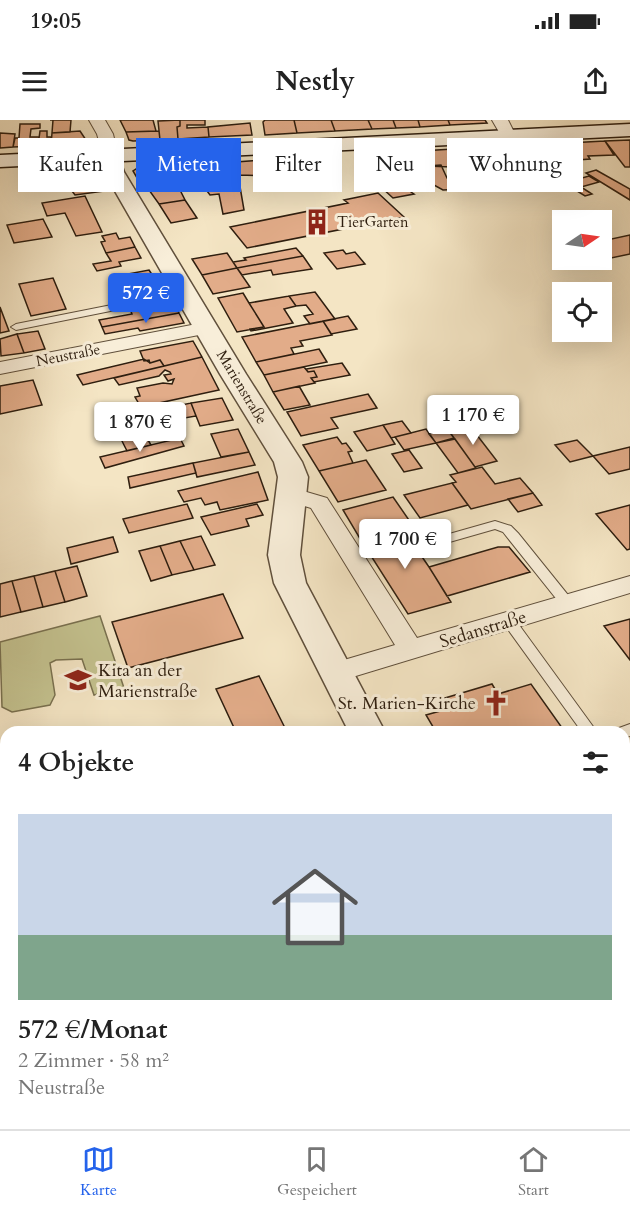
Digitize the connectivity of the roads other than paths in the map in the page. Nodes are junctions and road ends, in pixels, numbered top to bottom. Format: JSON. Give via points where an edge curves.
{"nodes":[{"id":1,"x":97,"y":120,"type":"edge"},
{"id":2,"x":504,"y":128,"type":"edge"},
{"id":3,"x":630,"y":129,"type":"edge"},
{"id":4,"x":106,"y":138,"type":"edge"},
{"id":5,"x":124,"y":155,"type":"edge"},
{"id":6,"x":18,"y":160,"type":"edge"},
{"id":7,"x":0,"y":161,"type":"edge"},
{"id":8,"x":124,"y":189,"type":"edge"},
{"id":9,"x":186,"y":293,"type":"junction"},
{"id":10,"x":16,"y":327,"type":"dead end"},
{"id":11,"x":207,"y":328,"type":"junction"},
{"id":12,"x":0,"y":368,"type":"edge"},
{"id":13,"x":293,"y":495,"type":"junction"},
{"id":14,"x":432,"y":543,"type":"dead end"},
{"id":15,"x":630,"y":584,"type":"edge"},
{"id":16,"x":567,"y":603,"type":"junction"},
{"id":17,"x":508,"y":621,"type":"junction"},
{"id":18,"x":411,"y":650,"type":"junction"},
{"id":19,"x":336,"y":672,"type":"junction"},
{"id":20,"x":364,"y":726,"type":"edge"},
{"id":21,"x":586,"y":726,"type":"edge"}],
"edges":[{"from":1,"to":4,"type":"street"},
{"from":2,"to":3,"type":"street"},
{"from":2,"to":5,"type":"street"},
{"from":6,"to":7,"type":"street"},
{"from":8,"to":9,"type":"street","name":"Marienstraße"},
{"from":9,"to":10,"type":"lane"},
{"from":9,"to":11,"type":"street","name":"Marienstraße"},
{"from":11,"to":12,"type":"street","name":"Neustraße"},
{"from":11,"to":13,"type":"street","name":"Marienstraße","via":[[288,462]]},
{"from":13,"to":18,"type":"street","via":[[318,503]]},
{"from":13,"to":19,"type":"street","name":"Marienstraße","via":[[284,555],[290,583]]},
{"from":14,"to":16,"type":"lane","via":[[501,526],[514,536]]},
{"from":15,"to":16,"type":"street","name":"Sedanstraße"},
{"from":16,"to":17,"type":"street","name":"Sedanstraße"},
{"from":17,"to":18,"type":"street","name":"Sedanstraße"},
{"from":17,"to":21,"type":"lane"},
{"from":18,"to":19,"type":"street","name":"Sedanstraße"},
{"from":19,"to":20,"type":"street","name":"Marienstraße"}]}
